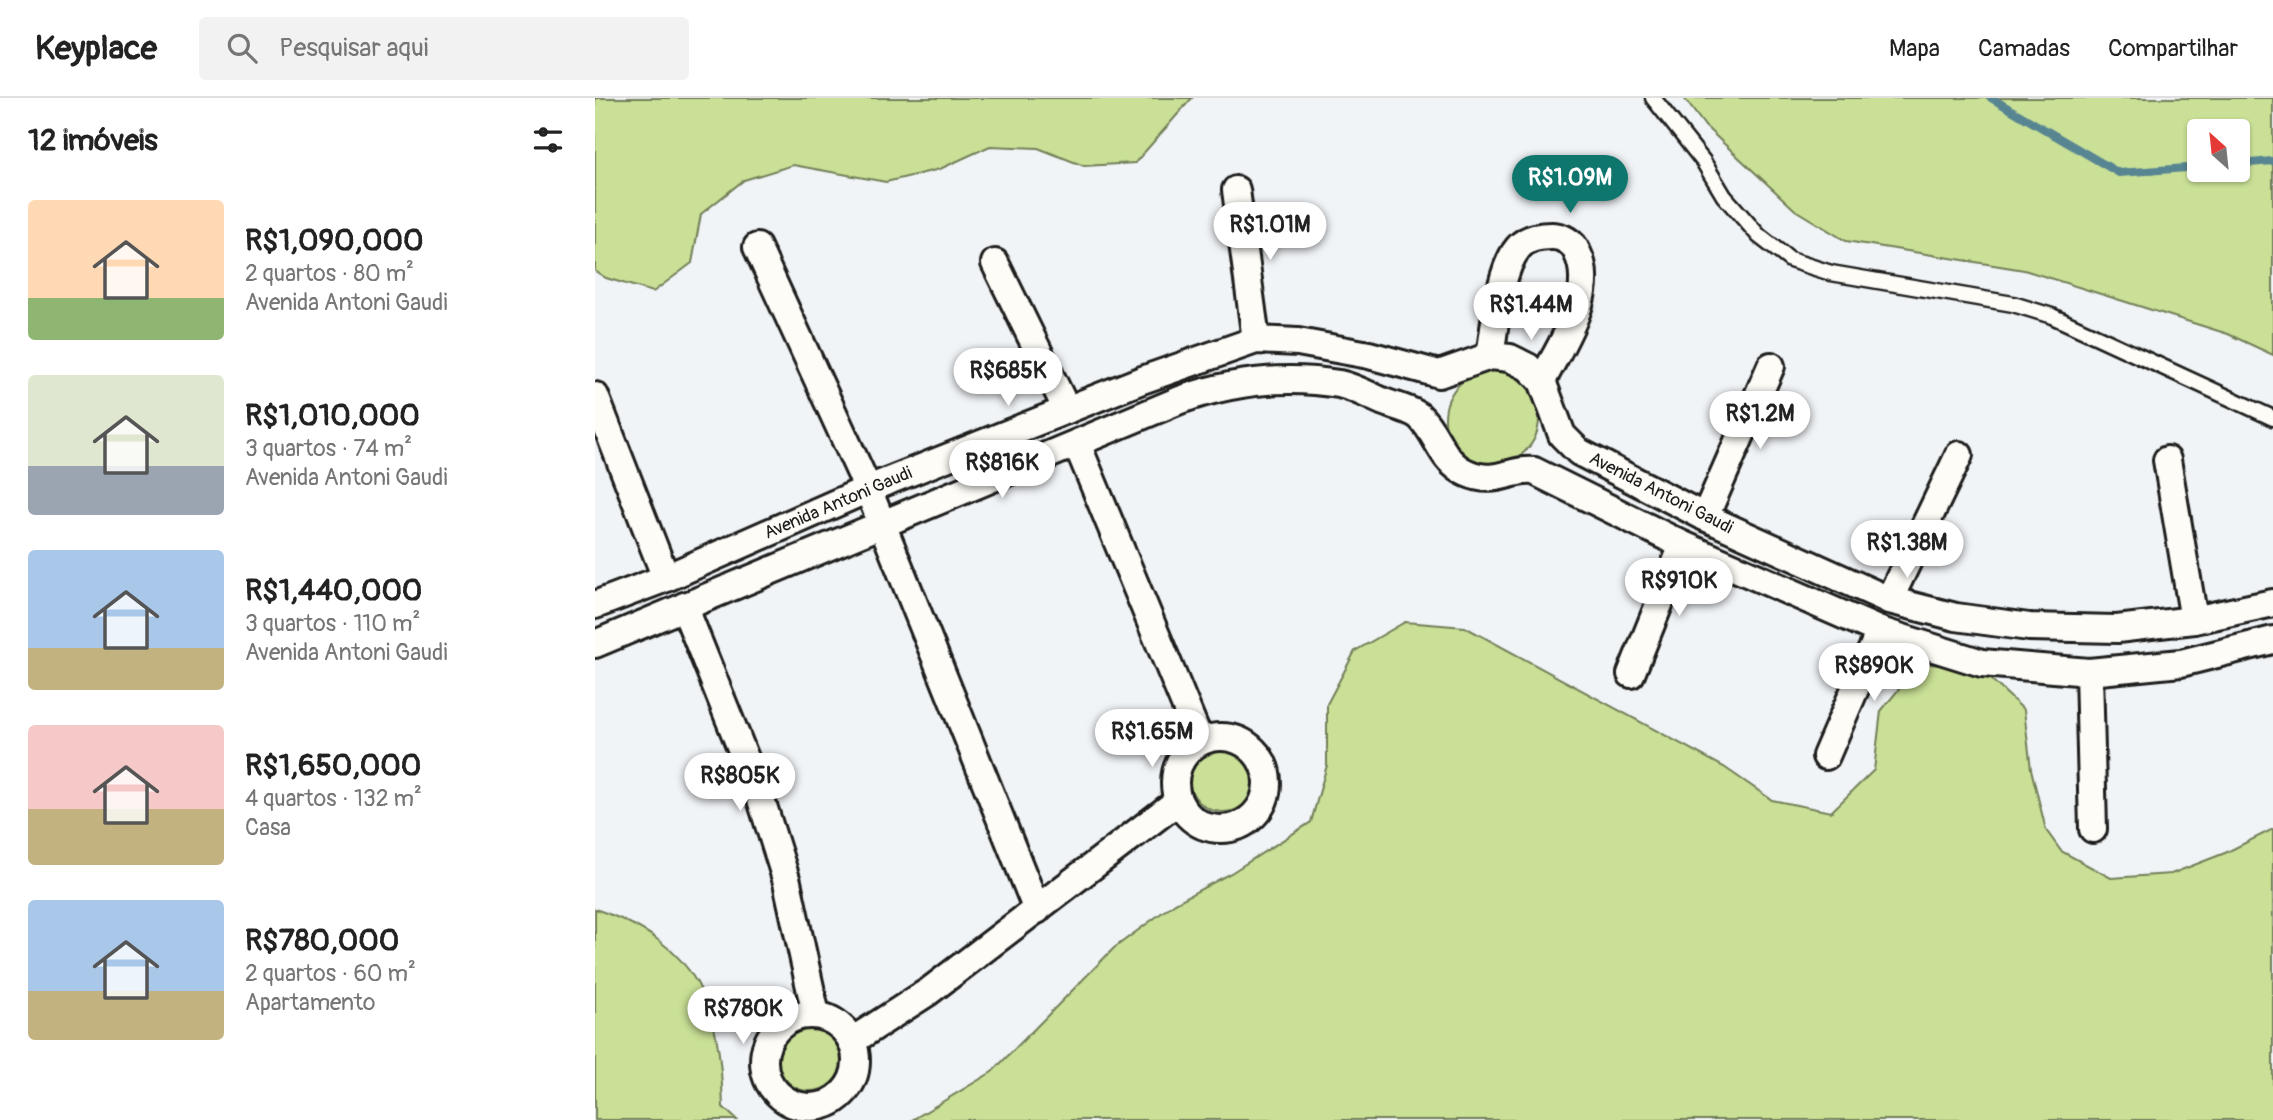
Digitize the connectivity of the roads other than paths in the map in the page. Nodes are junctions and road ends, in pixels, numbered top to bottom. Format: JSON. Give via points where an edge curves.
{"nodes":[{"id":1,"x":1653,"y":98,"type":"edge"},
{"id":2,"x":1236,"y":190,"type":"dead end"},
{"id":3,"x":757,"y":247,"type":"dead end"},
{"id":4,"x":995,"y":263,"type":"dead end"},
{"id":5,"x":1256,"y":340,"type":"junction"},
{"id":6,"x":1490,"y":356,"type":"junction"},
{"id":7,"x":1771,"y":366,"type":"dead end"},
{"id":8,"x":1542,"y":381,"type":"junction"},
{"id":9,"x":595,"y":396,"type":"edge"},
{"id":10,"x":1067,"y":410,"type":"junction"},
{"id":11,"x":2273,"y":418,"type":"edge"},
{"id":12,"x":1077,"y":444,"type":"junction"},
{"id":13,"x":1959,"y":455,"type":"dead end"},
{"id":14,"x":2167,"y":460,"type":"dead end"},
{"id":15,"x":868,"y":489,"type":"junction"},
{"id":16,"x":1705,"y":517,"type":"junction"},
{"id":17,"x":881,"y":523,"type":"junction"},
{"id":18,"x":1683,"y":545,"type":"junction"},
{"id":19,"x":666,"y":578,"type":"junction"},
{"id":20,"x":1889,"y":600,"type":"junction"},
{"id":21,"x":2273,"y":603,"type":"edge"},
{"id":22,"x":595,"y":605,"type":"edge"},
{"id":23,"x":684,"y":606,"type":"junction"},
{"id":24,"x":2194,"y":620,"type":"junction"},
{"id":25,"x":1880,"y":631,"type":"junction"},
{"id":26,"x":2273,"y":640,"type":"edge"},
{"id":27,"x":595,"y":644,"type":"edge"},
{"id":28,"x":2089,"y":673,"type":"junction"},
{"id":29,"x":1631,"y":674,"type":"dead end"},
{"id":30,"x":1201,"y":741,"type":"junction"},
{"id":31,"x":1826,"y":756,"type":"dead end"},
{"id":32,"x":1178,"y":801,"type":"junction"},
{"id":33,"x":2093,"y":829,"type":"dead end"},
{"id":34,"x":1037,"y":910,"type":"junction"},
{"id":35,"x":816,"y":1015,"type":"junction"},
{"id":36,"x":852,"y":1041,"type":"junction"}],
"edges":[{"from":1,"to":11,"type":"lane","via":[[1703,161],[1724,196],[1759,236],[1790,260],[1832,273],[2013,304],[2052,316]]},
{"from":2,"to":5,"type":"street"},
{"from":3,"to":15,"type":"street"},
{"from":4,"to":10,"type":"street"},
{"from":5,"to":6,"type":"street","name":"Avenida Antoni Gaudi","via":[[1298,342],[1369,355],[1439,374]]},
{"from":5,"to":10,"type":"street","name":"Avenida Antoni Gaudi"},
{"from":6,"to":8,"type":"street","via":[[1519,363]]},
{"from":6,"to":8,"type":"street","via":[[1500,300],[1517,250],[1537,237],[1559,236],[1579,255],[1584,272],[1582,291]]},
{"from":7,"to":16,"type":"street"},
{"from":8,"to":16,"type":"street","name":"Avenida Antoni Gaudi","via":[[1562,435],[1579,452]]},
{"from":9,"to":19,"type":"street"},
{"from":10,"to":15,"type":"street","name":"Avenida Antoni Gaudi"},
{"from":12,"to":17,"type":"street","name":"Avenida Antoni Gaudi"},
{"from":12,"to":18,"type":"street","name":"Avenida Antoni Gaudi","via":[[1216,387],[1293,380],[1341,384],[1418,416],[1449,461],[1466,473],[1506,478],[1534,471]]},
{"from":12,"to":30,"type":"street"},
{"from":13,"to":20,"type":"street"},
{"from":14,"to":24,"type":"street"},
{"from":15,"to":17,"type":"street"},
{"from":15,"to":19,"type":"street","name":"Avenida Antoni Gaudi"},
{"from":16,"to":20,"type":"street","name":"Avenida Antoni Gaudi"},
{"from":17,"to":23,"type":"street","name":"Avenida Antoni Gaudi"},
{"from":17,"to":34,"type":"street"},
{"from":18,"to":25,"type":"street","name":"Avenida Antoni Gaudi"},
{"from":18,"to":29,"type":"street"},
{"from":19,"to":22,"type":"street","name":"Avenida Antoni Gaudi"},
{"from":20,"to":24,"type":"street","name":"Avenida Antoni Gaudi","via":[[1956,617],[2029,627],[2117,629]]},
{"from":21,"to":24,"type":"street","name":"Avenida Antoni Gaudi"},
{"from":23,"to":27,"type":"street","name":"Avenida Antoni Gaudi"},
{"from":23,"to":35,"type":"street","via":[[759,793],[787,882]]},
{"from":25,"to":28,"type":"street","name":"Avenida Antoni Gaudi","via":[[1982,663]]},
{"from":25,"to":31,"type":"street"},
{"from":26,"to":28,"type":"street","name":"Avenida Antoni Gaudi","via":[[2181,663]]},
{"from":28,"to":33,"type":"street"},
{"from":30,"to":32,"type":"street","via":[[1185,755],[1175,773]]},
{"from":30,"to":32,"type":"street","via":[[1229,737],[1254,751],[1267,777],[1261,805],[1240,825],[1226,828],[1197,822]]},
{"from":32,"to":34,"type":"street"},
{"from":34,"to":36,"type":"street","via":[[928,992]]},
{"from":35,"to":36,"type":"street","via":[[831,1020]]},
{"from":35,"to":36,"type":"street","via":[[787,1022],[767,1044],[766,1073],[782,1098],[810,1108],[839,1097],[850,1086],[855,1071]]}]}
